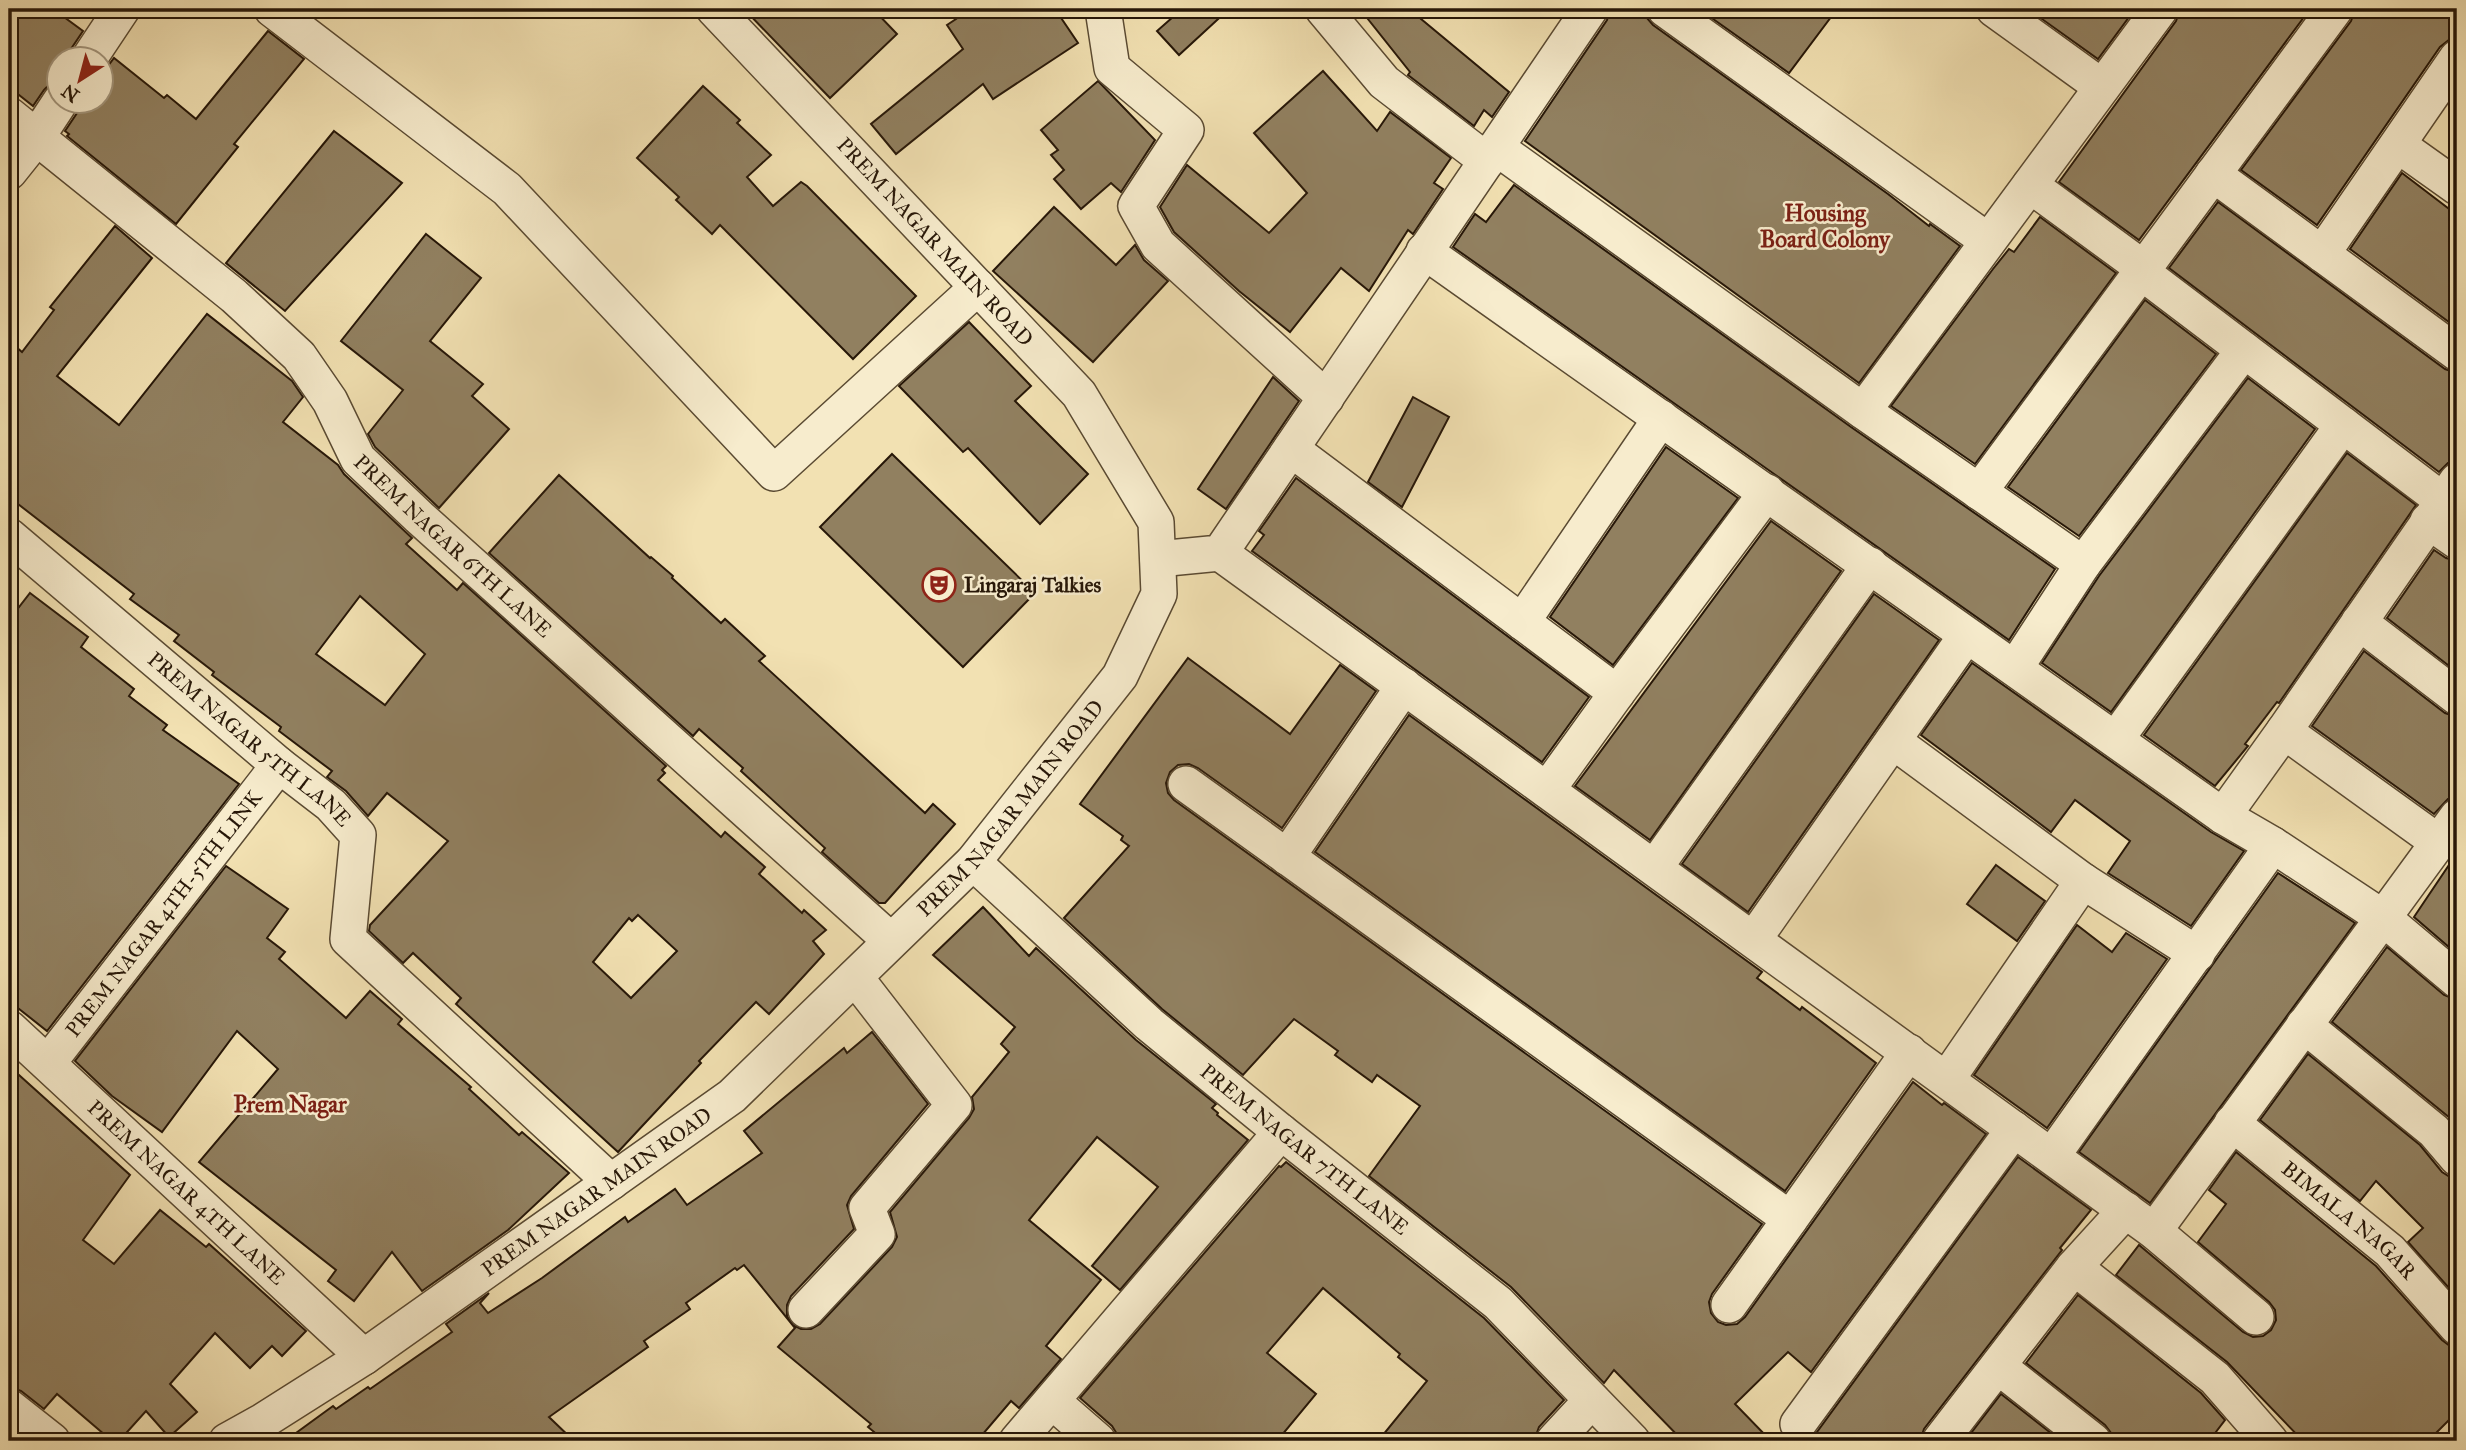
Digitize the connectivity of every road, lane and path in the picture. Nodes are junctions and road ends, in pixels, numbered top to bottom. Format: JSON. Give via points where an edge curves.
{"nodes":[{"id":1,"x":121,"y":9,"type":"edge"},
{"id":2,"x":272,"y":9,"type":"edge"},
{"id":3,"x":714,"y":9,"type":"edge"},
{"id":4,"x":1103,"y":9,"type":"edge"},
{"id":5,"x":1323,"y":9,"type":"edge"},
{"id":6,"x":1590,"y":9,"type":"edge"},
{"id":7,"x":1665,"y":9,"type":"edge"},
{"id":8,"x":1994,"y":9,"type":"edge"},
{"id":9,"x":2160,"y":9,"type":"edge"},
{"id":10,"x":2335,"y":9,"type":"edge"},
{"id":11,"x":97,"y":46,"type":"edge"},
{"id":12,"x":2457,"y":58,"type":"edge"},
{"id":13,"x":2102,"y":86,"type":"junction"},
{"id":14,"x":9,"y":115,"type":"edge"},
{"id":15,"x":51,"y":116,"type":"edge"},
{"id":16,"x":37,"y":136,"type":"junction"},
{"id":17,"x":2398,"y":145,"type":"junction"},
{"id":18,"x":1492,"y":154,"type":"junction"},
{"id":19,"x":9,"y":172,"type":"edge"},
{"id":20,"x":2213,"y":174,"type":"junction"},
{"id":21,"x":2030,"y":185,"type":"junction"},
{"id":22,"x":2457,"y":187,"type":"edge"},
{"id":23,"x":1988,"y":242,"type":"junction"},
{"id":24,"x":1424,"y":251,"type":"junction"},
{"id":25,"x":2322,"y":254,"type":"junction"},
{"id":26,"x":2142,"y":270,"type":"junction"},
{"id":27,"x":978,"y":287,"type":"junction"},
{"id":28,"x":2244,"y":350,"type":"junction"},
{"id":29,"x":2457,"y":353,"type":"edge"},
{"id":30,"x":1326,"y":398,"type":"junction"},
{"id":31,"x":1863,"y":411,"type":"junction"},
{"id":32,"x":1661,"y":418,"type":"junction"},
{"id":33,"x":2343,"y":425,"type":"junction"},
{"id":34,"x":1292,"y":449,"type":"junction"},
{"id":35,"x":1768,"y":492,"type":"junction"},
{"id":36,"x":1979,"y":492,"type":"junction"},
{"id":37,"x":2443,"y":501,"type":"edge"},
{"id":38,"x":9,"y":536,"type":"edge"},
{"id":39,"x":2457,"y":541,"type":"edge"},
{"id":40,"x":1220,"y":553,"type":"junction"},
{"id":41,"x":1158,"y":559,"type":"junction"},
{"id":42,"x":2083,"y":564,"type":"junction"},
{"id":43,"x":1870,"y":565,"type":"junction"},
{"id":44,"x":1522,"y":622,"type":"junction"},
{"id":45,"x":2359,"y":622,"type":"junction"},
{"id":46,"x":1966,"y":636,"type":"junction"},
{"id":47,"x":2015,"y":668,"type":"junction"},
{"id":48,"x":1405,"y":686,"type":"junction"},
{"id":49,"x":1616,"y":693,"type":"junction"},
{"id":50,"x":2457,"y":697,"type":"edge"},
{"id":51,"x":2284,"y":731,"type":"junction"},
{"id":52,"x":2116,"y":739,"type":"junction"},
{"id":53,"x":1893,"y":741,"type":"junction"},
{"id":54,"x":279,"y":765,"type":"junction"},
{"id":55,"x":1186,"y":784,"type":"dead end"},
{"id":56,"x":1547,"y":790,"type":"junction"},
{"id":57,"x":2223,"y":816,"type":"junction"},
{"id":58,"x":2451,"y":827,"type":"edge"},
{"id":59,"x":2273,"y":845,"type":"junction"},
{"id":60,"x":1287,"y":857,"type":"junction"},
{"id":61,"x":972,"y":862,"type":"junction"},
{"id":62,"x":1655,"y":867,"type":"junction"},
{"id":63,"x":2082,"y":881,"type":"junction"},
{"id":64,"x":2382,"y":917,"type":"junction"},
{"id":65,"x":1754,"y":939,"type":"junction"},
{"id":66,"x":890,"y":940,"type":"junction"},
{"id":67,"x":2197,"y":954,"type":"junction"},
{"id":68,"x":855,"y":977,"type":"junction"},
{"id":69,"x":2457,"y":980,"type":"edge"},
{"id":70,"x":2304,"y":1025,"type":"junction"},
{"id":71,"x":9,"y":1028,"type":"edge"},
{"id":72,"x":1909,"y":1052,"type":"junction"},
{"id":73,"x":48,"y":1063,"type":"junction"},
{"id":74,"x":1947,"y":1079,"type":"junction"},
{"id":75,"x":2232,"y":1123,"type":"junction"},
{"id":76,"x":2014,"y":1129,"type":"junction"},
{"id":77,"x":1281,"y":1132,"type":"junction"},
{"id":78,"x":2052,"y":1156,"type":"junction"},
{"id":79,"x":2457,"y":1158,"type":"edge"},
{"id":80,"x":611,"y":1182,"type":"junction"},
{"id":81,"x":2126,"y":1210,"type":"junction"},
{"id":82,"x":1790,"y":1219,"type":"junction"},
{"id":83,"x":2154,"y":1231,"type":"junction"},
{"id":84,"x":2074,"y":1267,"type":"junction"},
{"id":85,"x":1729,"y":1305,"type":"dead end"},
{"id":86,"x":806,"y":1310,"type":"dead end"},
{"id":87,"x":2256,"y":1317,"type":"dead end"},
{"id":88,"x":2457,"y":1327,"type":"edge"},
{"id":89,"x":364,"y":1357,"type":"junction"},
{"id":90,"x":1999,"y":1367,"type":"junction"},
{"id":91,"x":1592,"y":1400,"type":"junction"},
{"id":92,"x":1052,"y":1401,"type":"junction"},
{"id":93,"x":9,"y":1407,"type":"edge"},
{"id":94,"x":1798,"y":1424,"type":"dead end"},
{"id":95,"x":2264,"y":1439,"type":"edge"},
{"id":96,"x":52,"y":1441,"type":"edge"},
{"id":97,"x":227,"y":1441,"type":"edge"},
{"id":98,"x":1017,"y":1441,"type":"edge"},
{"id":99,"x":1098,"y":1441,"type":"edge"},
{"id":100,"x":1554,"y":1441,"type":"edge"},
{"id":101,"x":1632,"y":1441,"type":"edge"},
{"id":102,"x":1940,"y":1441,"type":"edge"},
{"id":103,"x":2093,"y":1441,"type":"edge"}],
"edges":[{"from":1,"to":11,"type":"street"},
{"from":2,"to":27,"type":"street","via":[[507,188],[774,473]]},
{"from":3,"to":27,"type":"street","name":"PREM NAGAR MAIN ROAD"},
{"from":4,"to":30,"type":"street","via":[[1112,68],[1186,130],[1136,206],[1158,245]]},
{"from":5,"to":18,"type":"street","via":[[1384,82]]},
{"from":6,"to":18,"type":"street"},
{"from":7,"to":23,"type":"street"},
{"from":8,"to":13,"type":"street"},
{"from":9,"to":13,"type":"street"},
{"from":10,"to":20,"type":"street"},
{"from":12,"to":17,"type":"street"},
{"from":13,"to":21,"type":"street"},
{"from":14,"to":16,"type":"street","name":"PREM NAGAR 6TH LANE"},
{"from":15,"to":16,"type":"street"},
{"from":16,"to":19,"type":"street"},
{"from":16,"to":66,"type":"street","name":"PREM NAGAR 6TH LANE","via":[[233,296],[299,356],[330,401],[358,459]]},
{"from":17,"to":22,"type":"street"},
{"from":17,"to":25,"type":"street"},
{"from":18,"to":24,"type":"street"},
{"from":18,"to":31,"type":"street"},
{"from":20,"to":25,"type":"street"},
{"from":20,"to":26,"type":"street"},
{"from":21,"to":23,"type":"street"},
{"from":21,"to":26,"type":"street"},
{"from":23,"to":31,"type":"street"},
{"from":24,"to":30,"type":"street"},
{"from":24,"to":32,"type":"street"},
{"from":25,"to":29,"type":"street"},
{"from":26,"to":28,"type":"street"},
{"from":26,"to":36,"type":"street"},
{"from":27,"to":41,"type":"street","name":"PREM NAGAR MAIN ROAD","via":[[1079,394],[1157,522]]},
{"from":28,"to":33,"type":"street"},
{"from":28,"to":42,"type":"street"},
{"from":30,"to":34,"type":"street"},
{"from":31,"to":36,"type":"street"},
{"from":32,"to":35,"type":"street"},
{"from":32,"to":44,"type":"street"},
{"from":33,"to":37,"type":"street"},
{"from":33,"to":52,"type":"street"},
{"from":34,"to":40,"type":"street"},
{"from":34,"to":44,"type":"street"},
{"from":35,"to":43,"type":"street"},
{"from":35,"to":49,"type":"street"},
{"from":36,"to":42,"type":"street"},
{"from":37,"to":39,"type":"street"},
{"from":37,"to":45,"type":"street"},
{"from":38,"to":54,"type":"street","name":"PREM NAGAR 5TH LANE"},
{"from":40,"to":41,"type":"street"},
{"from":40,"to":48,"type":"street"},
{"from":41,"to":61,"type":"street","name":"PREM NAGAR MAIN ROAD","via":[[1159,594],[1120,676]]},
{"from":42,"to":47,"type":"street"},
{"from":43,"to":46,"type":"street"},
{"from":43,"to":62,"type":"street"},
{"from":44,"to":49,"type":"street"},
{"from":45,"to":50,"type":"street"},
{"from":45,"to":51,"type":"street"},
{"from":46,"to":47,"type":"street"},
{"from":46,"to":53,"type":"street"},
{"from":47,"to":52,"type":"street"},
{"from":48,"to":56,"type":"street"},
{"from":48,"to":60,"type":"street"},
{"from":49,"to":56,"type":"street"},
{"from":51,"to":57,"type":"street"},
{"from":51,"to":58,"type":"street"},
{"from":52,"to":57,"type":"street"},
{"from":53,"to":63,"type":"street"},
{"from":53,"to":65,"type":"street"},
{"from":54,"to":73,"type":"street","name":"PREM NAGAR 4TH-5TH LINK"},
{"from":54,"to":80,"type":"street","name":"PREM NAGAR 5TH LANE","via":[[331,805],[358,835],[348,939]]},
{"from":55,"to":60,"type":"street"},
{"from":56,"to":62,"type":"street"},
{"from":57,"to":59,"type":"street"},
{"from":58,"to":64,"type":"street"},
{"from":59,"to":64,"type":"street"},
{"from":59,"to":67,"type":"street"},
{"from":60,"to":82,"type":"street"},
{"from":61,"to":66,"type":"street","name":"PREM NAGAR MAIN ROAD"},
{"from":61,"to":77,"type":"street","name":"PREM NAGAR 7TH LANE","via":[[1149,1024]]},
{"from":62,"to":65,"type":"street"},
{"from":63,"to":67,"type":"street"},
{"from":63,"to":74,"type":"street"},
{"from":64,"to":69,"type":"street"},
{"from":64,"to":70,"type":"street"},
{"from":65,"to":72,"type":"street"},
{"from":66,"to":68,"type":"street","name":"PREM NAGAR MAIN ROAD"},
{"from":67,"to":78,"type":"street"},
{"from":68,"to":80,"type":"street","name":"PREM NAGAR MAIN ROAD","via":[[732,1096]]},
{"from":68,"to":86,"type":"street","via":[[954,1105],[867,1208],[877,1234]]},
{"from":70,"to":75,"type":"street"},
{"from":70,"to":79,"type":"street","via":[[2434,1130]]},
{"from":71,"to":73,"type":"street","name":"PREM NAGAR 4TH LANE"},
{"from":72,"to":74,"type":"street"},
{"from":72,"to":82,"type":"street"},
{"from":73,"to":89,"type":"street","name":"PREM NAGAR 4TH LANE"},
{"from":74,"to":76,"type":"street"},
{"from":75,"to":83,"type":"street"},
{"from":75,"to":88,"type":"street","name":"BIMALA NAGAR","via":[[2390,1251]]},
{"from":76,"to":78,"type":"street"},
{"from":76,"to":94,"type":"street"},
{"from":77,"to":91,"type":"street","name":"PREM NAGAR 7TH LANE","via":[[1498,1303]]},
{"from":77,"to":92,"type":"street"},
{"from":78,"to":81,"type":"street"},
{"from":80,"to":89,"type":"street","name":"PREM NAGAR MAIN ROAD"},
{"from":81,"to":83,"type":"street"},
{"from":81,"to":84,"type":"street"},
{"from":82,"to":85,"type":"street"},
{"from":83,"to":87,"type":"street"},
{"from":84,"to":90,"type":"street"},
{"from":84,"to":95,"type":"street","via":[[2215,1378]]},
{"from":89,"to":97,"type":"street","name":"PREM NAGAR MAIN ROAD"},
{"from":90,"to":102,"type":"street"},
{"from":90,"to":103,"type":"street"},
{"from":91,"to":100,"type":"street"},
{"from":91,"to":101,"type":"street","name":"PREM NAGAR 7TH LANE"},
{"from":92,"to":98,"type":"street"},
{"from":92,"to":99,"type":"street"},
{"from":93,"to":96,"type":"street"}]}
